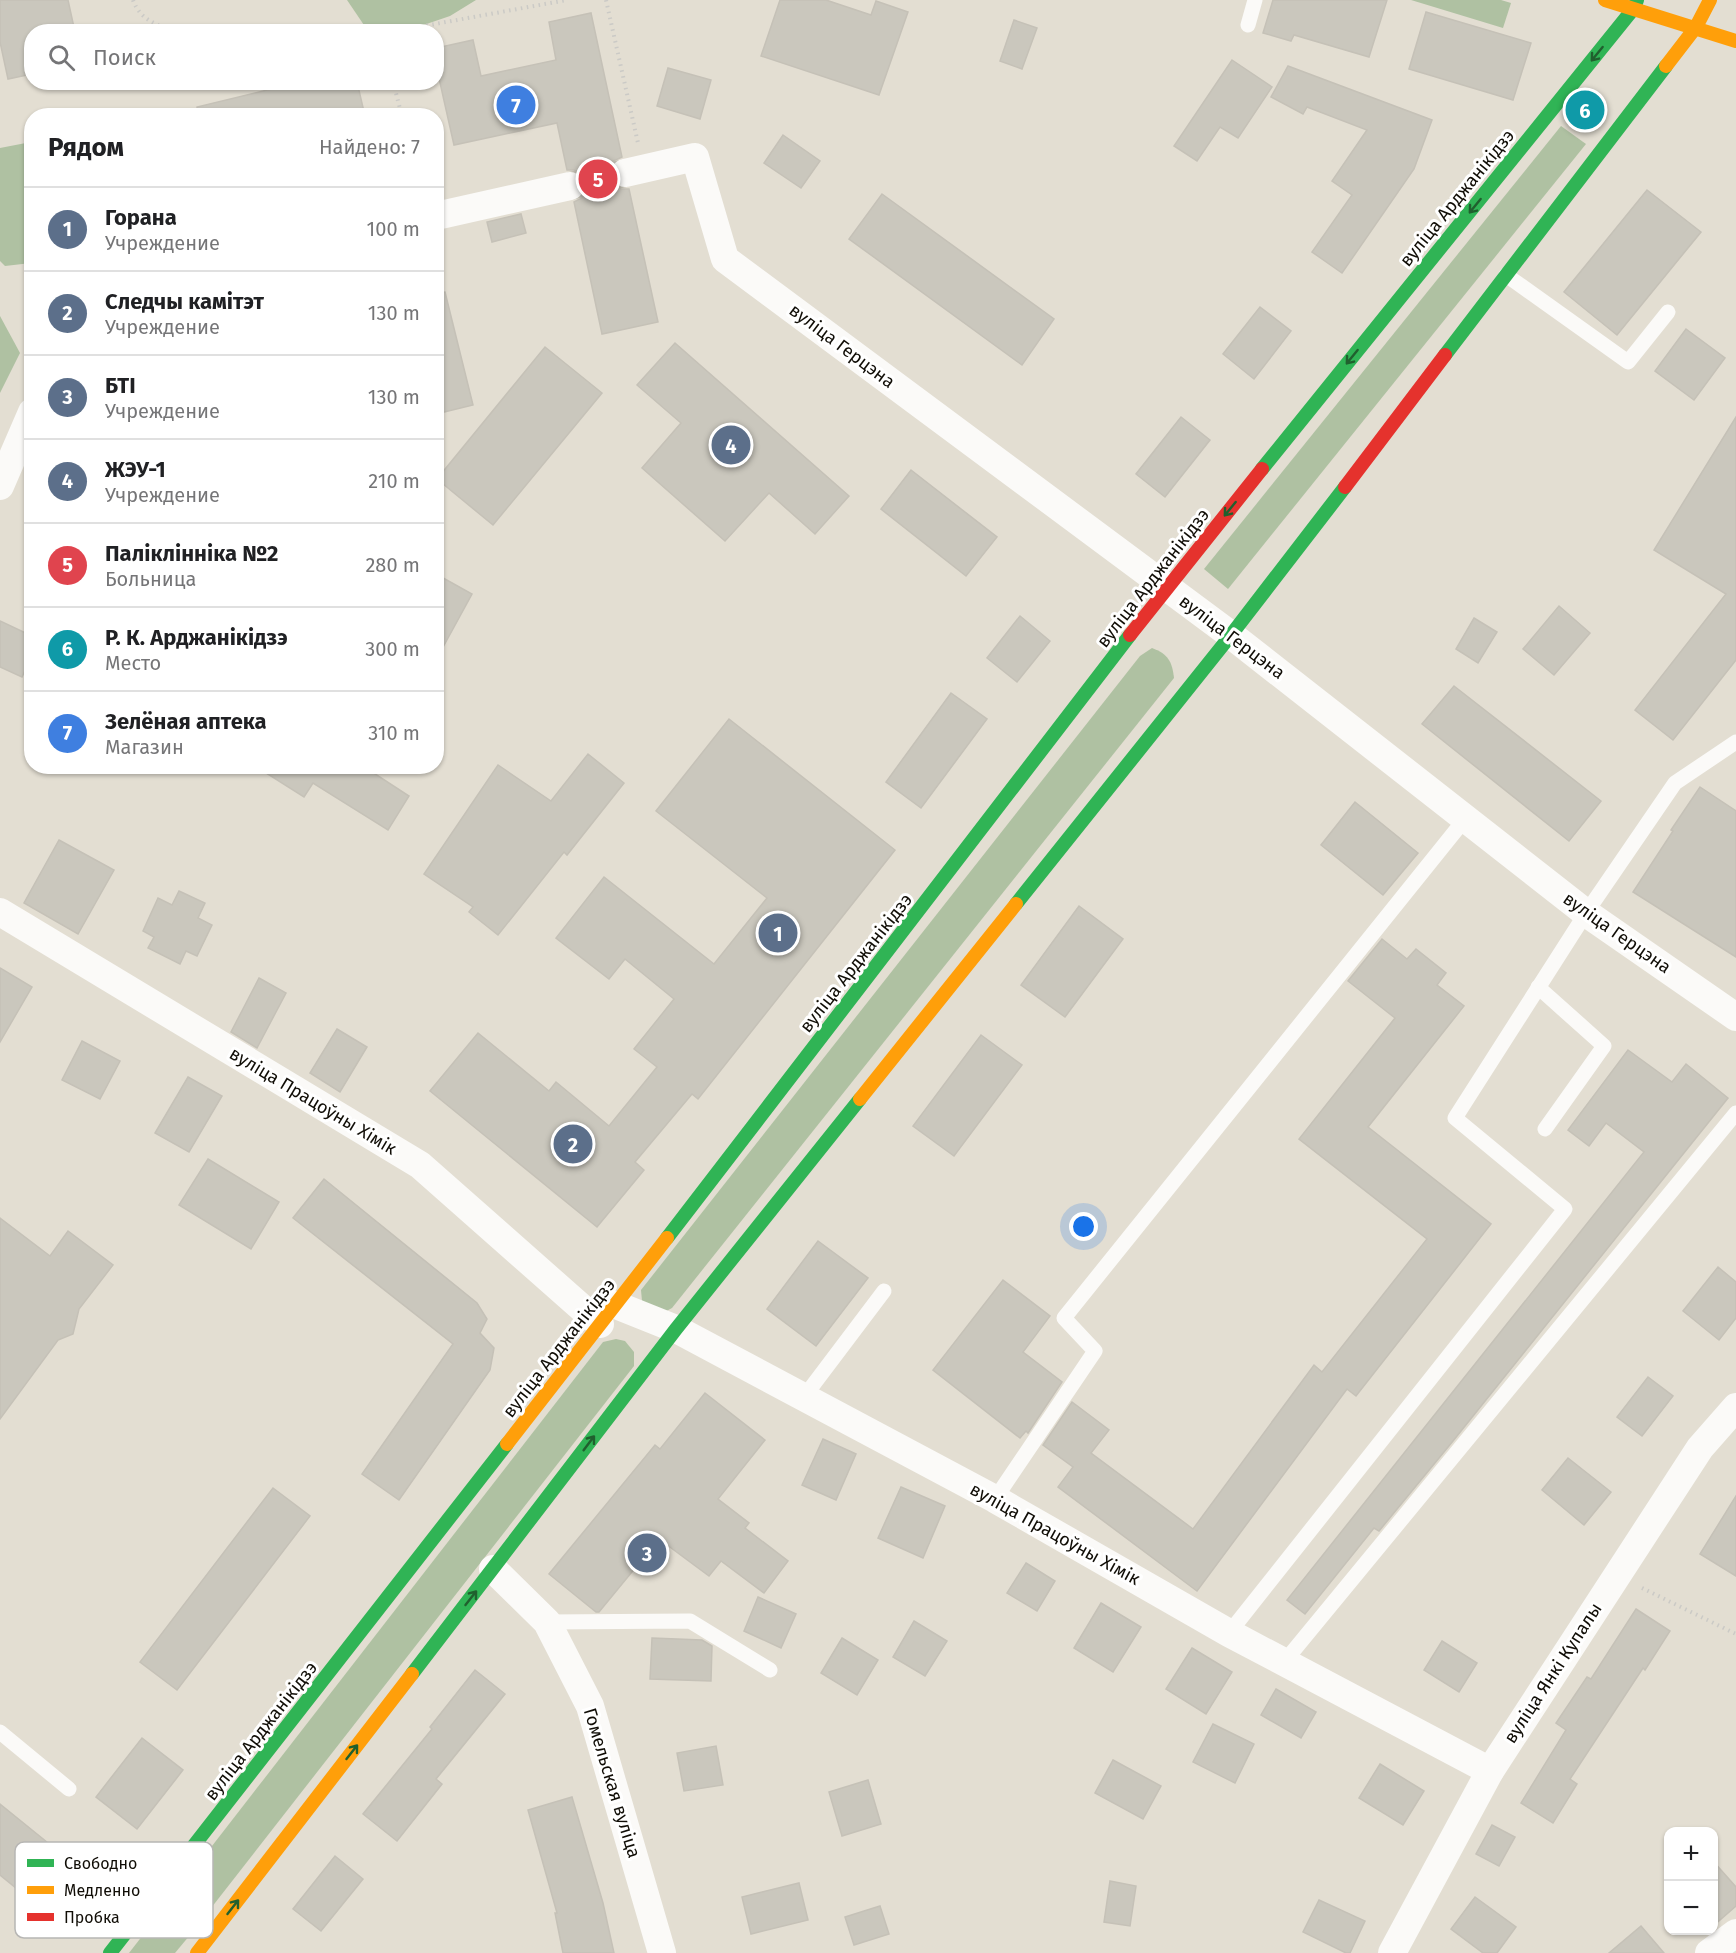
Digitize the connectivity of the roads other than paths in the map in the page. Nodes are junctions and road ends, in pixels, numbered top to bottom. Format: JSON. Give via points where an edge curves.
{"nodes":[{"id":1,"x":1255,"y":0,"type":"edge"},
{"id":2,"x":1605,"y":0,"type":"edge"},
{"id":3,"x":1710,"y":0,"type":"edge"},
{"id":4,"x":1636,"y":4,"type":"edge"},
{"id":5,"x":1248,"y":25,"type":"dead end"},
{"id":6,"x":1696,"y":27,"type":"junction"},
{"id":7,"x":1736,"y":41,"type":"edge"},
{"id":8,"x":635,"y":171,"type":"tunnel mouth"},
{"id":9,"x":570,"y":186,"type":"tunnel mouth"},
{"id":10,"x":444,"y":214,"type":"edge"},
{"id":11,"x":1506,"y":275,"type":"junction"},
{"id":12,"x":1668,"y":312,"type":"dead end"},
{"id":13,"x":24,"y":429,"type":"edge"},
{"id":14,"x":2,"y":477,"type":"edge"},
{"id":15,"x":1167,"y":587,"type":"junction"},
{"id":16,"x":1231,"y":636,"type":"junction"},
{"id":17,"x":1736,"y":742,"type":"edge"},
{"id":18,"x":1465,"y":819,"type":"junction"},
{"id":19,"x":0,"y":912,"type":"edge"},
{"id":20,"x":1586,"y":913,"type":"junction"},
{"id":21,"x":1538,"y":987,"type":"junction"},
{"id":22,"x":1736,"y":1017,"type":"edge"},
{"id":23,"x":1736,"y":1113,"type":"edge"},
{"id":24,"x":1545,"y":1129,"type":"dead end"},
{"id":25,"x":884,"y":1291,"type":"dead end"},
{"id":26,"x":608,"y":1315,"type":"junction"},
{"id":27,"x":676,"y":1329,"type":"junction"},
{"id":28,"x":804,"y":1397,"type":"junction"},
{"id":29,"x":1736,"y":1407,"type":"edge"},
{"id":30,"x":995,"y":1499,"type":"junction"},
{"id":31,"x":493,"y":1569,"type":"junction"},
{"id":32,"x":547,"y":1622,"type":"junction"},
{"id":33,"x":1229,"y":1633,"type":"junction"},
{"id":34,"x":1285,"y":1661,"type":"junction"},
{"id":35,"x":770,"y":1670,"type":"dead end"},
{"id":36,"x":0,"y":1732,"type":"edge"},
{"id":37,"x":1490,"y":1771,"type":"junction"},
{"id":38,"x":69,"y":1789,"type":"dead end"},
{"id":39,"x":197,"y":1842,"type":"edge"},
{"id":40,"x":213,"y":1932,"type":"edge"},
{"id":41,"x":1736,"y":1933,"type":"edge"},
{"id":42,"x":122,"y":1938,"type":"edge"},
{"id":43,"x":209,"y":1938,"type":"edge"},
{"id":44,"x":110,"y":1953,"type":"edge"},
{"id":45,"x":197,"y":1953,"type":"edge"},
{"id":46,"x":662,"y":1953,"type":"edge"},
{"id":47,"x":1392,"y":1953,"type":"edge"},
{"id":48,"x":1710,"y":1953,"type":"edge"}],
"edges":[{"from":1,"to":5,"type":"lane"},
{"from":2,"to":4,"type":"main road"},
{"from":3,"to":6,"type":"main road"},
{"from":4,"to":6,"type":"main road"},
{"from":4,"to":15,"type":"main road","name":"вуліца Арджанікідзэ","one_way":true},
{"from":6,"to":7,"type":"main road"},
{"from":6,"to":11,"type":"main road"},
{"from":8,"to":15,"type":"street","name":"вуліца Герцэна","via":[[695,157],[725,259]]},
{"from":9,"to":10,"type":"street"},
{"from":11,"to":12,"type":"lane","via":[[1628,362]]},
{"from":11,"to":16,"type":"main road"},
{"from":13,"to":14,"type":"street"},
{"from":15,"to":16,"type":"street","name":"вуліца Герцэна"},
{"from":15,"to":26,"type":"main road","name":"вуліца Арджанікідзэ"},
{"from":16,"to":18,"type":"street","name":"вуліца Герцэна"},
{"from":16,"to":27,"type":"main road"},
{"from":17,"to":20,"type":"lane","via":[[1675,783]]},
{"from":18,"to":20,"type":"street","name":"вуліца Герцэна"},
{"from":18,"to":30,"type":"lane","via":[[1064,1318],[1095,1351]]},
{"from":19,"to":26,"type":"street","name":"вуліца Працоўны Хімік","via":[[420,1165]]},
{"from":20,"to":21,"type":"lane"},
{"from":20,"to":22,"type":"street","name":"вуліца Герцэна"},
{"from":21,"to":24,"type":"lane","via":[[1604,1046]]},
{"from":21,"to":33,"type":"lane","via":[[1455,1118],[1565,1209]]},
{"from":23,"to":34,"type":"lane"},
{"from":25,"to":28,"type":"lane"},
{"from":26,"to":27,"type":"street","name":"вуліца Працоўны Хімік"},
{"from":26,"to":39,"type":"main road","name":"вуліца Арджанікідзэ"},
{"from":27,"to":28,"type":"street","name":"вуліца Працоўны Хімік"},
{"from":31,"to":27,"type":"main road","one_way":true},
{"from":28,"to":30,"type":"street","name":"вуліца Працоўны Хімік"},
{"from":29,"to":37,"type":"street","name":"вуліца Янкі Купалы","via":[[1700,1448]]},
{"from":30,"to":33,"type":"street","name":"вуліца Працоўны Хімік"},
{"from":31,"to":32,"type":"street","name":"Гомельская вуліца"},
{"from":40,"to":31,"type":"main road","one_way":true},
{"from":32,"to":35,"type":"lane","via":[[690,1621]]},
{"from":32,"to":46,"type":"street","name":"Гомельская вуліца","via":[[590,1706]]},
{"from":33,"to":34,"type":"street","name":"вуліца Працоўны Хімік"},
{"from":34,"to":37,"type":"street","name":"вуліца Працоўны Хімік"},
{"from":36,"to":38,"type":"lane"},
{"from":37,"to":47,"type":"street","name":"вуліца Янкі Купалы"},
{"from":41,"to":48,"type":"street"},
{"from":42,"to":44,"type":"main road","name":"вуліца Арджанікідзэ"},
{"from":45,"to":43,"type":"main road","one_way":true}]}
